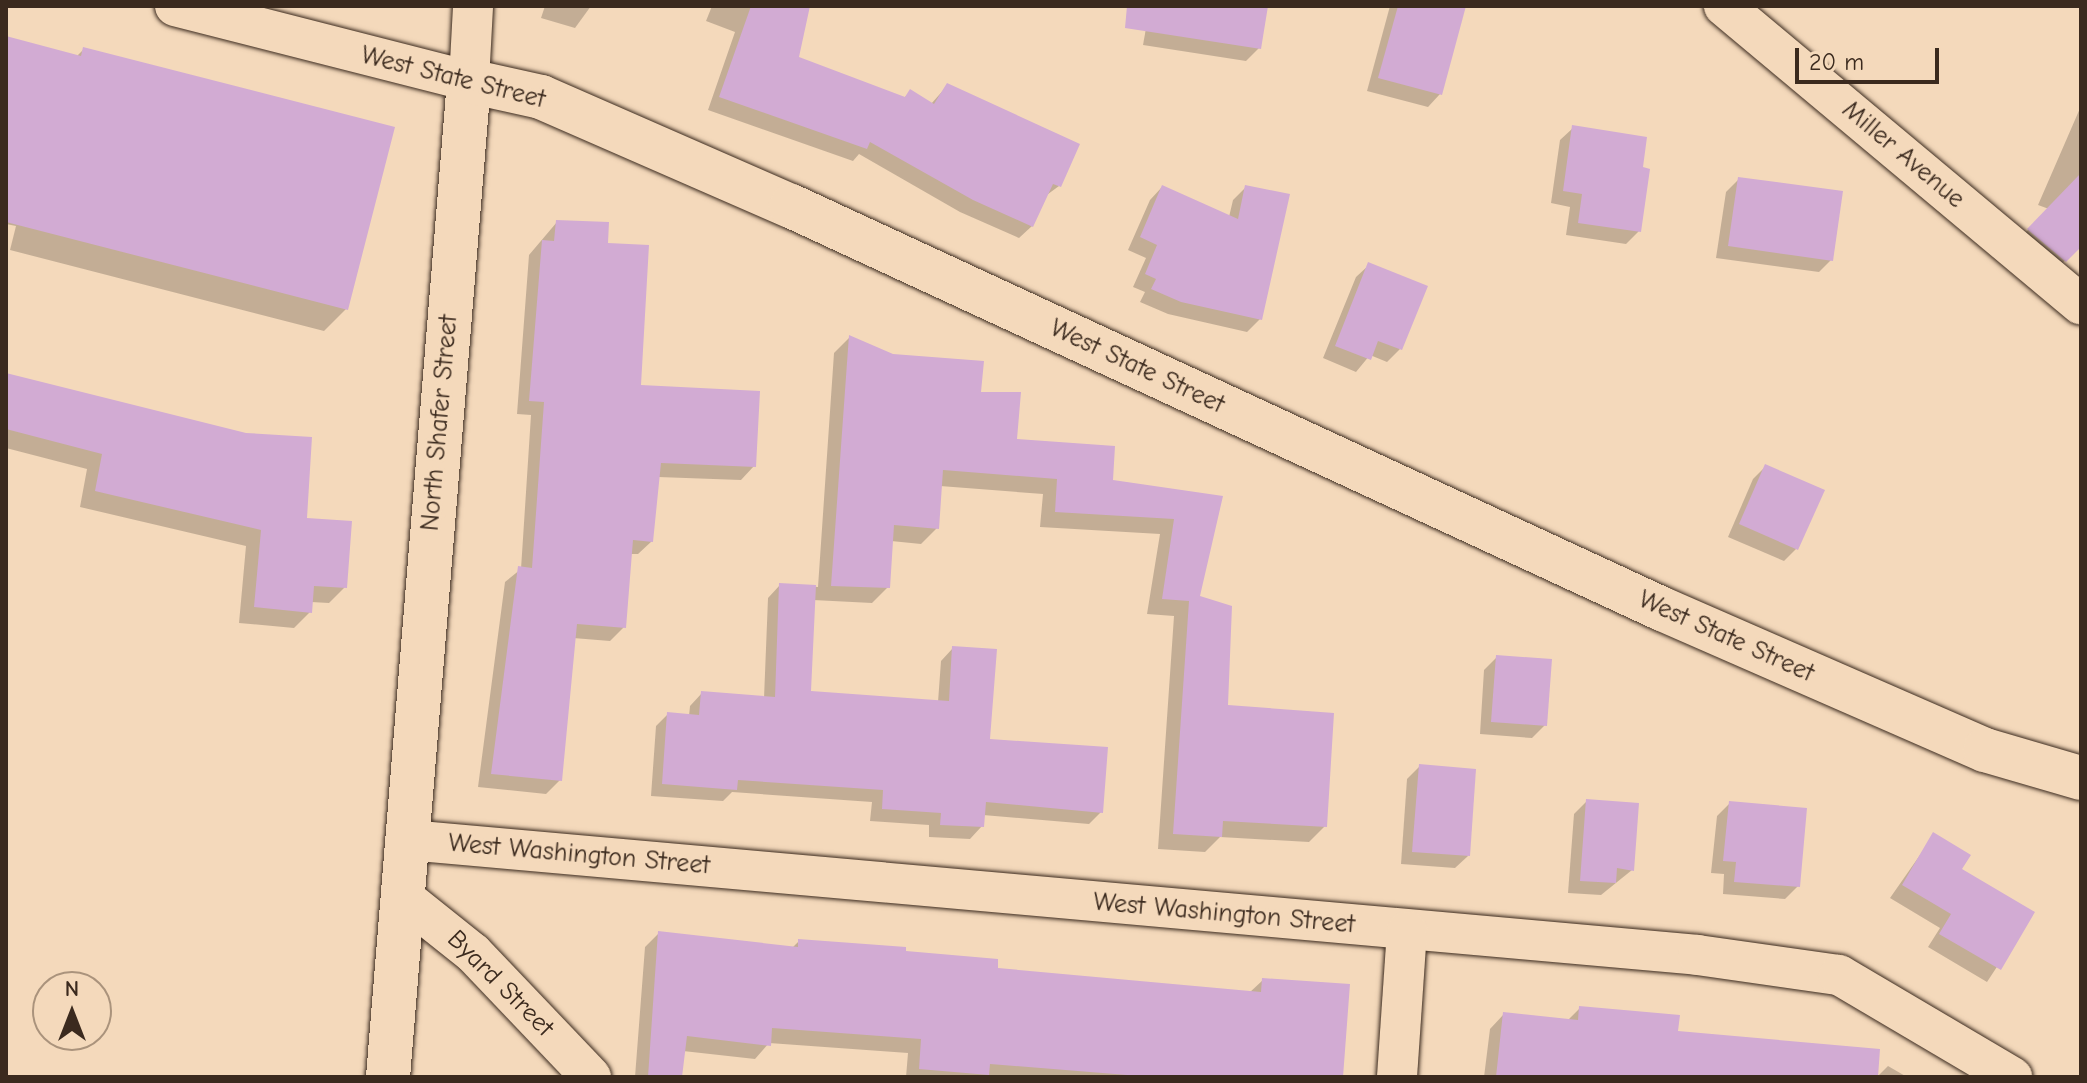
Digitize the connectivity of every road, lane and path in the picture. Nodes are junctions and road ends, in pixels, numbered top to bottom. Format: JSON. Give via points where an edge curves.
{"nodes":[{"id":1,"x":175,"y":6,"type":"edge"},
{"id":2,"x":473,"y":6,"type":"edge"},
{"id":3,"x":1724,"y":6,"type":"edge"},
{"id":4,"x":469,"y":81,"type":"junction"},
{"id":5,"x":2081,"y":304,"type":"edge"},
{"id":6,"x":2081,"y":778,"type":"edge"},
{"id":7,"x":408,"y":840,"type":"junction"},
{"id":8,"x":404,"y":898,"type":"junction"},
{"id":9,"x":1407,"y":931,"type":"junction"},
{"id":10,"x":1972,"y":1065,"type":"edge"},
{"id":11,"x":388,"y":1077,"type":"edge"},
{"id":12,"x":591,"y":1077,"type":"edge"},
{"id":13,"x":1397,"y":1077,"type":"edge"},
{"id":14,"x":2012,"y":1077,"type":"edge"}],
"edges":[{"from":1,"to":4,"type":"street","name":"West State Street"},
{"from":2,"to":4,"type":"street","name":"North Shafer Street"},
{"from":3,"to":5,"type":"street","name":"Miller Avenue"},
{"from":4,"to":6,"type":"street","name":"West State Street","via":[[541,97],[791,206],[1662,609],[1985,750]]},
{"from":4,"to":7,"type":"street","name":"North Shafer Street"},
{"from":7,"to":8,"type":"street","name":"North Shafer Street"},
{"from":7,"to":9,"type":"street","name":"West Washington Street"},
{"from":8,"to":11,"type":"street","name":"North Shafer Street"},
{"from":8,"to":12,"type":"street","name":"Byard Street","via":[[473,953]]},
{"from":9,"to":10,"type":"street","name":"West Washington Street","via":[[1698,955],[1839,975]]},
{"from":9,"to":13,"type":"street"},
{"from":10,"to":14,"type":"street","name":"West Washington Street"}]}
